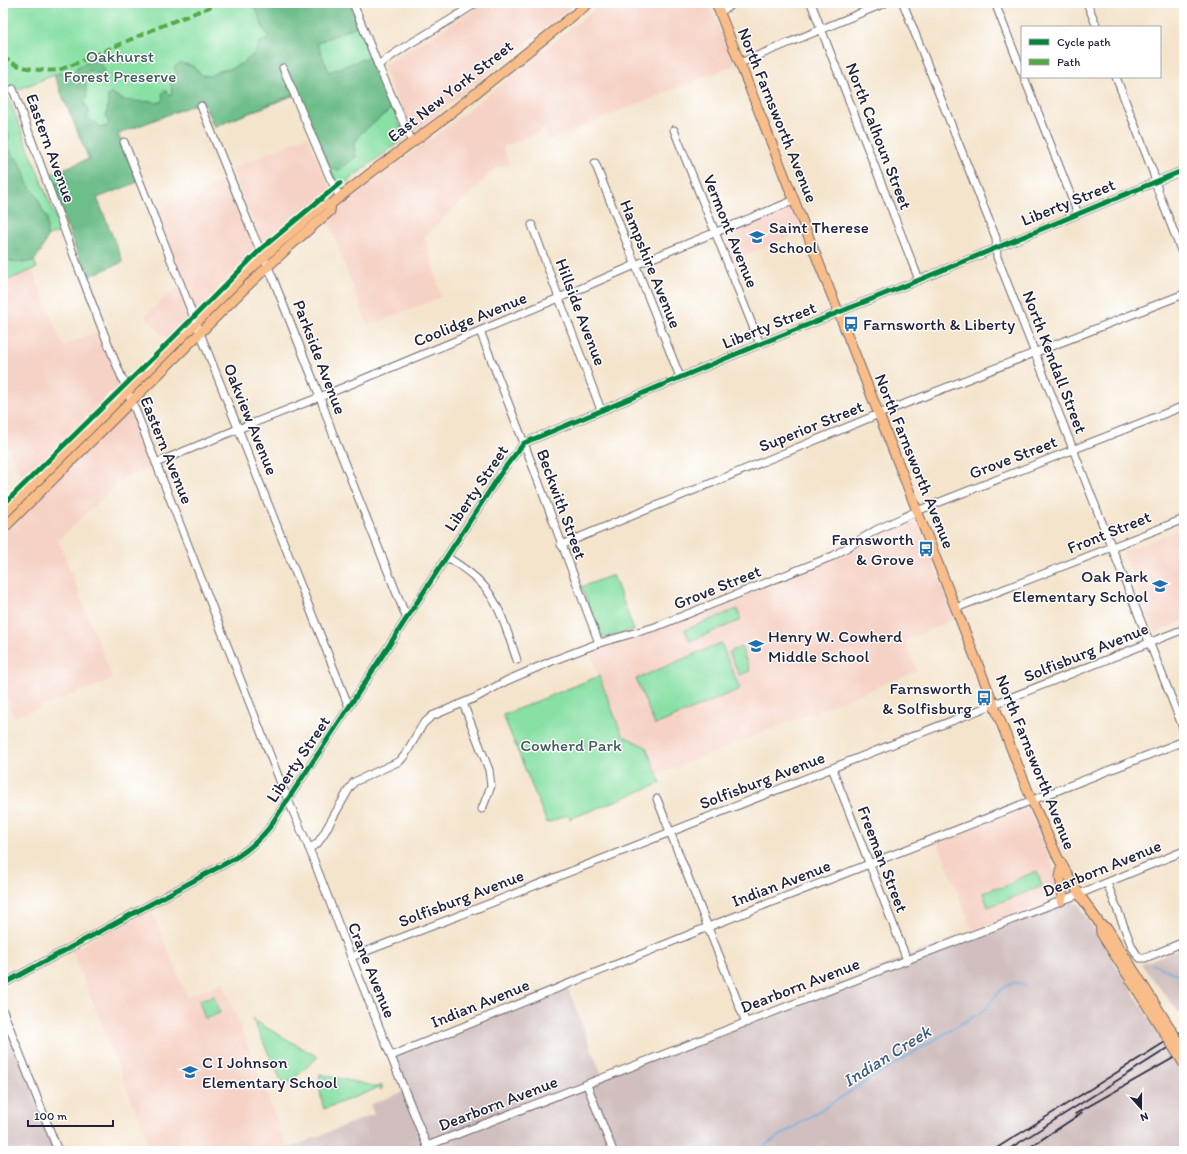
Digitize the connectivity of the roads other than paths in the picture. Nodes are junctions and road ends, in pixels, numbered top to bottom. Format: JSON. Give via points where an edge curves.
{"nodes":[{"id":1,"x":353,"y":3,"type":"edge"},
{"id":2,"x":476,"y":3,"type":"edge"},
{"id":3,"x":589,"y":3,"type":"edge"},
{"id":4,"x":716,"y":3,"type":"edge"},
{"id":5,"x":735,"y":3,"type":"edge"},
{"id":6,"x":811,"y":3,"type":"edge"},
{"id":7,"x":885,"y":3,"type":"edge"},
{"id":8,"x":903,"y":3,"type":"edge"},
{"id":9,"x":995,"y":3,"type":"edge"},
{"id":10,"x":1088,"y":3,"type":"edge"},
{"id":11,"x":720,"y":12,"type":"junction"},
{"id":12,"x":1097,"y":26,"type":"edge"},
{"id":13,"x":821,"y":29,"type":"junction"},
{"id":14,"x":740,"y":63,"type":"junction"},
{"id":15,"x":378,"y":65,"type":"junction"},
{"id":16,"x":283,"y":68,"type":"dead end"},
{"id":17,"x":1021,"y":69,"type":"edge"},
{"id":18,"x":1024,"y":78,"type":"edge"},
{"id":19,"x":1116,"y":78,"type":"edge"},
{"id":20,"x":13,"y":89,"type":"dead end"},
{"id":21,"x":201,"y":106,"type":"dead end"},
{"id":22,"x":674,"y":130,"type":"dead end"},
{"id":23,"x":124,"y":142,"type":"dead end"},
{"id":24,"x":412,"y":142,"type":"junction"},
{"id":25,"x":595,"y":163,"type":"dead end"},
{"id":26,"x":1184,"y":170,"type":"edge"},
{"id":27,"x":1155,"y":182,"type":"junction"},
{"id":28,"x":340,"y":197,"type":"junction"},
{"id":29,"x":795,"y":200,"type":"junction"},
{"id":30,"x":331,"y":204,"type":"junction"},
{"id":31,"x":1078,"y":214,"type":"junction"},
{"id":32,"x":532,"y":225,"type":"dead end"},
{"id":33,"x":716,"y":232,"type":"junction"},
{"id":34,"x":997,"y":247,"type":"junction"},
{"id":35,"x":264,"y":256,"type":"junction"},
{"id":36,"x":1184,"y":258,"type":"edge"},
{"id":37,"x":635,"y":265,"type":"junction"},
{"id":38,"x":268,"y":266,"type":"junction"},
{"id":39,"x":919,"y":280,"type":"junction"},
{"id":40,"x":1184,"y":294,"type":"edge"},
{"id":41,"x":558,"y":298,"type":"junction"},
{"id":42,"x":839,"y":311,"type":"junction"},
{"id":43,"x":196,"y":322,"type":"junction"},
{"id":44,"x":480,"y":331,"type":"junction"},
{"id":45,"x":200,"y":333,"type":"junction"},
{"id":46,"x":760,"y":344,"type":"junction"},
{"id":47,"x":1035,"y":354,"type":"junction"},
{"id":48,"x":680,"y":377,"type":"junction"},
{"id":49,"x":127,"y":391,"type":"junction"},
{"id":50,"x":320,"y":397,"type":"junction"},
{"id":51,"x":131,"y":401,"type":"junction"},
{"id":52,"x":1184,"y":406,"type":"edge"},
{"id":53,"x":601,"y":410,"type":"junction"},
{"id":54,"x":879,"y":414,"type":"junction"},
{"id":55,"x":238,"y":429,"type":"junction"},
{"id":56,"x":524,"y":443,"type":"junction"},
{"id":57,"x":1073,"y":449,"type":"junction"},
{"id":58,"x":156,"y":462,"type":"junction"},
{"id":59,"x":917,"y":510,"type":"junction"},
{"id":60,"x":3,"y":515,"type":"edge"},
{"id":61,"x":1184,"y":519,"type":"edge"},
{"id":62,"x":3,"y":529,"type":"edge"},
{"id":63,"x":561,"y":545,"type":"junction"},
{"id":64,"x":1111,"y":548,"type":"junction"},
{"id":65,"x":447,"y":557,"type":"junction"},
{"id":66,"x":956,"y":608,"type":"junction"},
{"id":67,"x":407,"y":619,"type":"junction"},
{"id":68,"x":1184,"y":629,"type":"edge"},
{"id":69,"x":599,"y":643,"type":"junction"},
{"id":70,"x":1149,"y":643,"type":"junction"},
{"id":71,"x":517,"y":660,"type":"dead end"},
{"id":72,"x":463,"y":703,"type":"junction"},
{"id":73,"x":994,"y":705,"type":"junction"},
{"id":74,"x":349,"y":708,"type":"junction"},
{"id":75,"x":1184,"y":730,"type":"edge"},
{"id":76,"x":1184,"y":741,"type":"edge"},
{"id":77,"x":832,"y":768,"type":"junction"},
{"id":78,"x":288,"y":799,"type":"junction"},
{"id":79,"x":657,"y":799,"type":"dead end"},
{"id":80,"x":1032,"y":801,"type":"junction"},
{"id":81,"x":482,"y":809,"type":"dead end"},
{"id":82,"x":670,"y":832,"type":"junction"},
{"id":83,"x":309,"y":848,"type":"junction"},
{"id":84,"x":1184,"y":852,"type":"edge"},
{"id":85,"x":869,"y":864,"type":"junction"},
{"id":86,"x":1062,"y":865,"type":"junction"},
{"id":87,"x":1107,"y":883,"type":"junction"},
{"id":88,"x":1079,"y":894,"type":"junction"},
{"id":89,"x":1061,"y":901,"type":"junction"},
{"id":90,"x":708,"y":927,"type":"junction"},
{"id":91,"x":1184,"y":942,"type":"edge"},
{"id":92,"x":1116,"y":949,"type":"junction"},
{"id":93,"x":351,"y":957,"type":"junction"},
{"id":94,"x":907,"y":960,"type":"junction"},
{"id":95,"x":3,"y":984,"type":"edge"},
{"id":96,"x":3,"y":1011,"type":"edge"},
{"id":97,"x":746,"y":1023,"type":"junction"},
{"id":98,"x":1184,"y":1050,"type":"edge"},
{"id":99,"x":391,"y":1056,"type":"junction"},
{"id":100,"x":1184,"y":1064,"type":"edge"},
{"id":101,"x":587,"y":1085,"type":"junction"},
{"id":102,"x":428,"y":1149,"type":"edge"},
{"id":103,"x":58,"y":1151,"type":"edge"},
{"id":104,"x":613,"y":1151,"type":"edge"}],
"edges":[{"from":1,"to":15,"type":"street"},
{"from":2,"to":15,"type":"street"},
{"from":3,"to":24,"type":"main road","name":"East New York Street"},
{"from":4,"to":11,"type":"main road","name":"North Farnsworth Avenue"},
{"from":5,"to":11,"type":"street"},
{"from":6,"to":13,"type":"street","name":"North Calhoun Street"},
{"from":7,"to":13,"type":"street"},
{"from":8,"to":34,"type":"street","name":"North Kendall Street","via":[[996,238]]},
{"from":9,"to":17,"type":"street"},
{"from":10,"to":12,"type":"street"},
{"from":11,"to":14,"type":"main road","name":"North Farnsworth Avenue"},
{"from":13,"to":14,"type":"street"},
{"from":13,"to":39,"type":"street","name":"North Calhoun Street"},
{"from":14,"to":29,"type":"main road","name":"North Farnsworth Avenue"},
{"from":15,"to":24,"type":"street"},
{"from":16,"to":28,"type":"street"},
{"from":18,"to":31,"type":"street"},
{"from":19,"to":27,"type":"street"},
{"from":20,"to":49,"type":"street","name":"Eastern Avenue"},
{"from":21,"to":35,"type":"street","name":"Parkside Avenue"},
{"from":22,"to":33,"type":"street","name":"Vermont Avenue"},
{"from":23,"to":43,"type":"street","name":"Oakview Avenue"},
{"from":24,"to":28,"type":"main road","name":"East New York Street"},
{"from":25,"to":37,"type":"street","name":"Hampshire Avenue"},
{"from":26,"to":27,"type":"street","name":"Liberty Street"},
{"from":27,"to":31,"type":"street","name":"Liberty Street"},
{"from":27,"to":36,"type":"street"},
{"from":28,"to":30,"type":"main road","name":"East New York Street"},
{"from":29,"to":33,"type":"street","name":"Coolidge Avenue"},
{"from":29,"to":42,"type":"main road","name":"North Farnsworth Avenue"},
{"from":30,"to":35,"type":"main road","name":"East New York Street","via":[[324,204]]},
{"from":30,"to":38,"type":"main road","name":"East New York Street","via":[[330,211]]},
{"from":31,"to":34,"type":"street","name":"Liberty Street"},
{"from":32,"to":41,"type":"street","name":"Hillside Avenue"},
{"from":33,"to":37,"type":"street","name":"Coolidge Avenue"},
{"from":33,"to":46,"type":"street","name":"Vermont Avenue"},
{"from":34,"to":39,"type":"street","name":"Liberty Street"},
{"from":34,"to":47,"type":"street","name":"North Kendall Street","via":[[998,257]]},
{"from":35,"to":38,"type":"street","name":"Parkside Avenue"},
{"from":35,"to":43,"type":"main road","name":"East New York Street"},
{"from":37,"to":41,"type":"street","name":"Coolidge Avenue"},
{"from":37,"to":48,"type":"street","name":"Hampshire Avenue"},
{"from":38,"to":45,"type":"main road","name":"East New York Street"},
{"from":38,"to":50,"type":"street","name":"Parkside Avenue"},
{"from":39,"to":42,"type":"street","name":"Liberty Street"},
{"from":40,"to":47,"type":"street","name":"Superior Street"},
{"from":41,"to":44,"type":"street","name":"Coolidge Avenue"},
{"from":41,"to":53,"type":"street","name":"Hillside Avenue"},
{"from":42,"to":46,"type":"street","name":"Liberty Street"},
{"from":42,"to":54,"type":"main road","name":"North Farnsworth Avenue"},
{"from":43,"to":45,"type":"street","name":"Oakview Avenue"},
{"from":43,"to":49,"type":"main road","name":"East New York Street"},
{"from":44,"to":50,"type":"street","name":"Coolidge Avenue"},
{"from":44,"to":56,"type":"street","name":"Beckwith Street"},
{"from":45,"to":51,"type":"main road","name":"East New York Street"},
{"from":45,"to":55,"type":"street","name":"Oakview Avenue"},
{"from":46,"to":48,"type":"street","name":"Liberty Street"},
{"from":47,"to":54,"type":"street","name":"Superior Street"},
{"from":47,"to":57,"type":"street","name":"North Kendall Street"},
{"from":48,"to":53,"type":"street","name":"Liberty Street"},
{"from":49,"to":51,"type":"street","name":"Eastern Avenue"},
{"from":49,"to":60,"type":"main road","name":"East New York Street"},
{"from":50,"to":55,"type":"street","name":"Coolidge Avenue"},
{"from":50,"to":67,"type":"street","name":"Parkside Avenue"},
{"from":51,"to":58,"type":"street","name":"Eastern Avenue"},
{"from":51,"to":62,"type":"main road","name":"East New York Street"},
{"from":52,"to":57,"type":"street","name":"Grove Street"},
{"from":53,"to":56,"type":"street","name":"Liberty Street"},
{"from":54,"to":59,"type":"main road","name":"North Farnsworth Avenue"},
{"from":54,"to":63,"type":"street","name":"Superior Street"},
{"from":55,"to":58,"type":"street","name":"Coolidge Avenue"},
{"from":55,"to":74,"type":"street","name":"Oakview Avenue"},
{"from":56,"to":63,"type":"street","name":"Beckwith Street"},
{"from":56,"to":65,"type":"street","name":"Liberty Street","via":[[502,470]]},
{"from":57,"to":59,"type":"street","name":"Grove Street"},
{"from":57,"to":64,"type":"street","name":"North Kendall Street"},
{"from":58,"to":78,"type":"street","name":"Eastern Avenue"},
{"from":59,"to":66,"type":"main road","name":"North Farnsworth Avenue"},
{"from":59,"to":69,"type":"street","name":"Grove Street","via":[[876,530],[833,556],[656,627]]},
{"from":61,"to":64,"type":"street","name":"Front Street"},
{"from":63,"to":69,"type":"street","name":"Beckwith Street"},
{"from":64,"to":66,"type":"street","name":"Front Street"},
{"from":64,"to":70,"type":"street","name":"North Kendall Street"},
{"from":65,"to":67,"type":"street","name":"Liberty Street"},
{"from":65,"to":71,"type":"street","via":[[487,590],[498,610]]},
{"from":66,"to":73,"type":"main road","name":"North Farnsworth Avenue"},
{"from":67,"to":74,"type":"street","name":"Liberty Street"},
{"from":68,"to":70,"type":"street","name":"Solfisburg Avenue"},
{"from":69,"to":72,"type":"street","name":"Grove Street","via":[[506,681]]},
{"from":70,"to":73,"type":"street","name":"Solfisburg Avenue"},
{"from":70,"to":75,"type":"street","name":"North Kendall Street"},
{"from":72,"to":81,"type":"street","via":[[489,770],[491,786]]},
{"from":72,"to":83,"type":"street","name":"Grove Street","via":[[432,716],[423,724],[400,762],[354,782],[317,844]]},
{"from":73,"to":77,"type":"street","name":"Solfisburg Avenue"},
{"from":73,"to":80,"type":"main road","name":"North Farnsworth Avenue"},
{"from":74,"to":78,"type":"street","name":"Liberty Street"},
{"from":76,"to":80,"type":"street","name":"Indian Avenue"},
{"from":77,"to":82,"type":"street","name":"Solfisburg Avenue"},
{"from":77,"to":85,"type":"street","name":"Freeman Street"},
{"from":78,"to":83,"type":"street","name":"Crane Avenue"},
{"from":78,"to":95,"type":"street","name":"Liberty Street","via":[[263,836],[242,854]]},
{"from":79,"to":82,"type":"street"},
{"from":80,"to":85,"type":"street","name":"Indian Avenue"},
{"from":80,"to":86,"type":"main road","name":"North Farnsworth Avenue"},
{"from":82,"to":90,"type":"street"},
{"from":82,"to":93,"type":"street","name":"Solfisburg Avenue"},
{"from":83,"to":93,"type":"street","name":"Crane Avenue"},
{"from":84,"to":87,"type":"street","name":"Dearborn Avenue"},
{"from":85,"to":90,"type":"street","name":"Indian Avenue"},
{"from":85,"to":94,"type":"street","name":"Freeman Street"},
{"from":86,"to":88,"type":"main road","name":"North Farnsworth Avenue"},
{"from":86,"to":89,"type":"main road"},
{"from":87,"to":88,"type":"street","name":"Dearborn Avenue"},
{"from":87,"to":91,"type":"street","via":[[1136,955],[1145,958]]},
{"from":88,"to":89,"type":"street","name":"Dearborn Avenue"},
{"from":88,"to":92,"type":"main road","name":"North Farnsworth Avenue","via":[[1100,924],[1108,929]]},
{"from":89,"to":94,"type":"street","name":"Dearborn Avenue"},
{"from":90,"to":97,"type":"street"},
{"from":90,"to":99,"type":"street","name":"Indian Avenue"},
{"from":92,"to":98,"type":"main road","name":"North Farnsworth Avenue","bridge":true},
{"from":92,"to":100,"type":"main road","name":"North Farnsworth Avenue","bridge":true},
{"from":93,"to":99,"type":"street","name":"Crane Avenue"},
{"from":94,"to":97,"type":"street","name":"Dearborn Avenue"},
{"from":96,"to":103,"type":"street"},
{"from":97,"to":101,"type":"street","name":"Dearborn Avenue"},
{"from":99,"to":102,"type":"street","name":"Crane Avenue"},
{"from":101,"to":102,"type":"street","name":"Dearborn Avenue"},
{"from":101,"to":104,"type":"street"}]}
